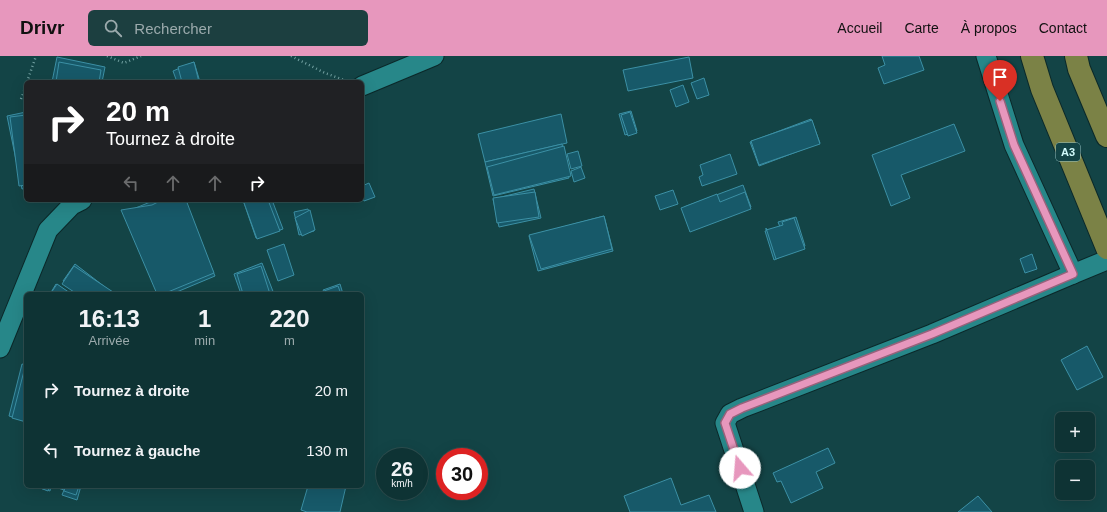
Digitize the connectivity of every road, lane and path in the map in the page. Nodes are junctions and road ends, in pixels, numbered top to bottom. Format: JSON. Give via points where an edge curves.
{"nodes":[{"id":1,"x":36,"y":56,"type":"edge"},
{"id":2,"x":107,"y":56,"type":"edge"},
{"id":3,"x":141,"y":56,"type":"edge"},
{"id":4,"x":291,"y":56,"type":"edge"},
{"id":5,"x":434,"y":56,"type":"edge"},
{"id":6,"x":986,"y":56,"type":"edge"},
{"id":7,"x":1032,"y":56,"type":"edge"},
{"id":8,"x":1076,"y":56,"type":"edge"},
{"id":9,"x":28,"y":80,"type":"edge"},
{"id":10,"x":344,"y":80,"type":"edge"},
{"id":11,"x":364,"y":85,"type":"edge"},
{"id":12,"x":24,"y":92,"type":"edge"},
{"id":13,"x":22,"y":99,"type":"dead end"},
{"id":14,"x":1107,"y":136,"type":"edge"},
{"id":15,"x":78,"y":202,"type":"edge"},
{"id":16,"x":1107,"y":248,"type":"edge"},
{"id":17,"x":1107,"y":260,"type":"edge"},
{"id":18,"x":1073,"y":274,"type":"junction"},
{"id":19,"x":0,"y":348,"type":"edge"},
{"id":20,"x":754,"y":512,"type":"edge"}],
"edges":[{"from":1,"to":9,"type":"path"},
{"from":2,"to":3,"type":"path","via":[[124,63]]},
{"from":4,"to":10,"type":"path"},
{"from":5,"to":11,"type":"street"},
{"from":6,"to":18,"type":"street","via":[[1014,145]]},
{"from":7,"to":16,"type":"main road","number":"A3","via":[[1042,90]]},
{"from":8,"to":14,"type":"main road"},
{"from":12,"to":13,"type":"path"},
{"from":15,"to":19,"type":"street","via":[[48,230]]},
{"from":17,"to":18,"type":"street"},
{"from":18,"to":20,"type":"street","via":[[932,334],[730,414],[725,423]]}]}
